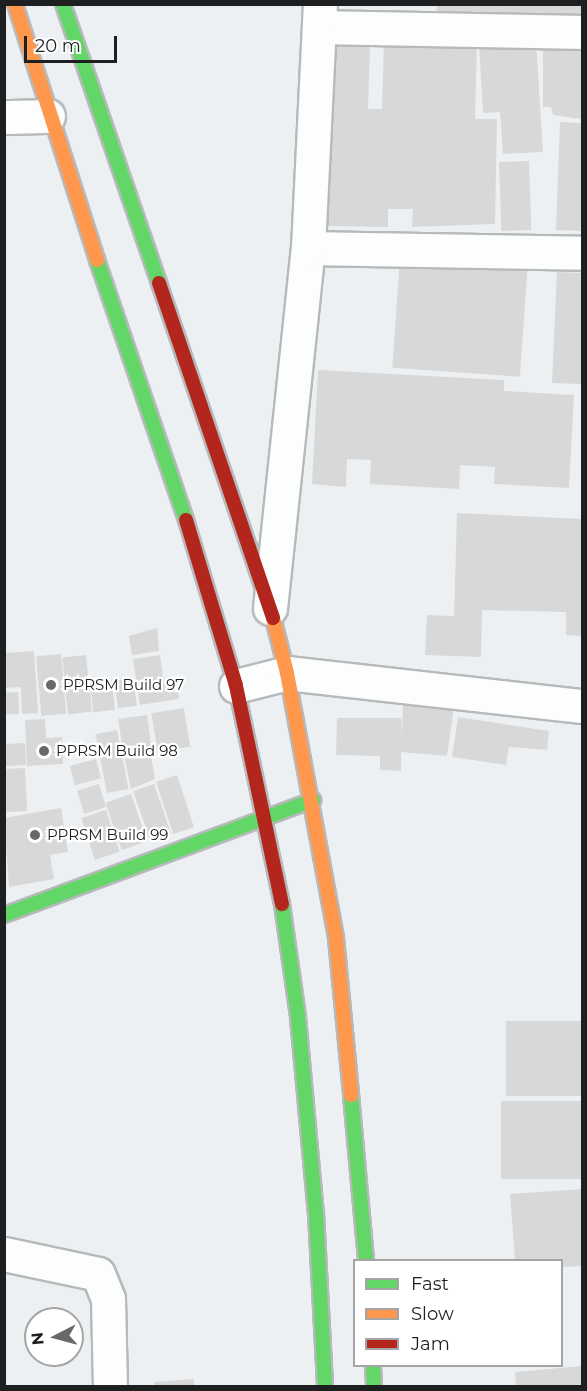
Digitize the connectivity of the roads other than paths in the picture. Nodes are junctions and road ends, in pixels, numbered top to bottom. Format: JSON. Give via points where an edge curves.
{"nodes":[{"id":1,"x":15,"y":4,"type":"edge"},
{"id":2,"x":63,"y":4,"type":"edge"},
{"id":3,"x":320,"y":16,"type":"edge"},
{"id":4,"x":582,"y":32,"type":"edge"},
{"id":5,"x":48,"y":116,"type":"junction"},
{"id":6,"x":4,"y":117,"type":"edge"},
{"id":7,"x":308,"y":248,"type":"junction"},
{"id":8,"x":582,"y":253,"type":"edge"},
{"id":9,"x":270,"y":608,"type":"junction"},
{"id":10,"x":287,"y":673,"type":"junction"},
{"id":11,"x":236,"y":686,"type":"junction"},
{"id":12,"x":582,"y":706,"type":"edge"},
{"id":13,"x":313,"y":800,"type":"junction"},
{"id":14,"x":265,"y":818,"type":"junction"},
{"id":15,"x":4,"y":915,"type":"edge"},
{"id":16,"x":4,"y":1254,"type":"edge"},
{"id":17,"x":366,"y":1259,"type":"edge"},
{"id":18,"x":373,"y":1367,"type":"edge"},
{"id":19,"x":110,"y":1386,"type":"edge"},
{"id":20,"x":326,"y":1386,"type":"edge"},
{"id":21,"x":374,"y":1386,"type":"edge"}],
"edges":[{"from":1,"to":5,"type":"main road"},
{"from":2,"to":9,"type":"main road"},
{"from":3,"to":4,"type":"street"},
{"from":3,"to":7,"type":"street"},
{"from":5,"to":6,"type":"street"},
{"from":5,"to":11,"type":"main road","via":[[207,581]]},
{"from":7,"to":8,"type":"street"},
{"from":7,"to":9,"type":"street"},
{"from":9,"to":10,"type":"main road"},
{"from":10,"to":11,"type":"street"},
{"from":10,"to":12,"type":"street"},
{"from":10,"to":13,"type":"main road"},
{"from":11,"to":14,"type":"main road"},
{"from":13,"to":14,"type":"main road"},
{"from":13,"to":17,"type":"main road","via":[[336,938]]},
{"from":14,"to":15,"type":"main road"},
{"from":14,"to":20,"type":"main road","via":[[286,923],[299,1028],[316,1213]]},
{"from":16,"to":19,"type":"street","via":[[98,1274],[108,1299]]},
{"from":18,"to":21,"type":"main road"}]}
